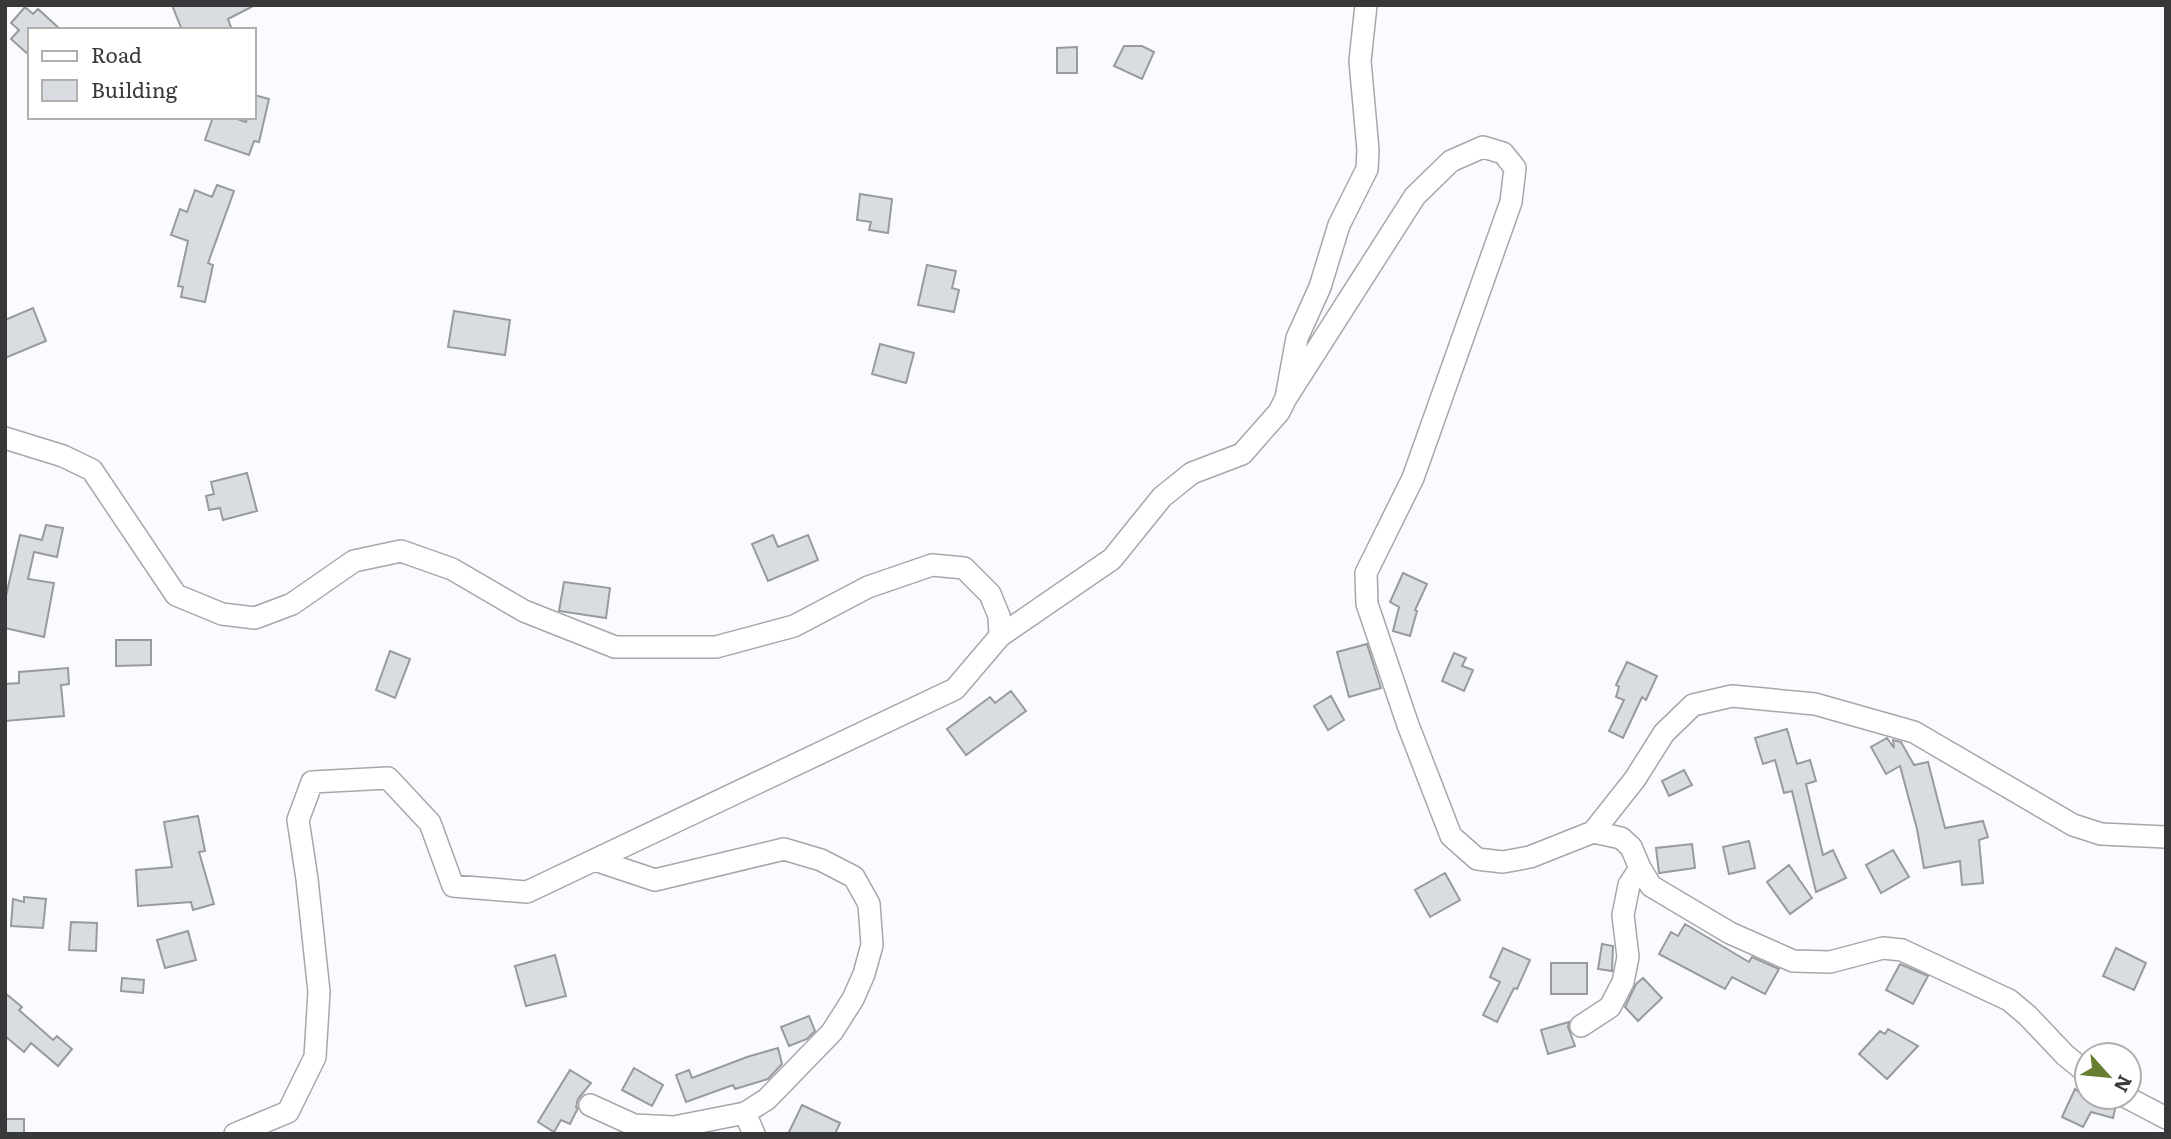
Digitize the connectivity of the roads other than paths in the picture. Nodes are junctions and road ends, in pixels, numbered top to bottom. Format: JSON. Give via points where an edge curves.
{"nodes":[{"id":1,"x":1366,"y":5,"type":"edge"},
{"id":2,"x":1286,"y":398,"type":"junction"},
{"id":3,"x":5,"y":438,"type":"edge"},
{"id":4,"x":1000,"y":636,"type":"junction"},
{"id":5,"x":1593,"y":832,"type":"junction"},
{"id":6,"x":2166,"y":837,"type":"edge"},
{"id":7,"x":595,"y":860,"type":"junction"},
{"id":8,"x":1640,"y":868,"type":"junction"},
{"id":9,"x":1581,"y":1026,"type":"dead end"},
{"id":10,"x":2073,"y":1062,"type":"edge"},
{"id":11,"x":590,"y":1105,"type":"dead end"},
{"id":12,"x":2143,"y":1106,"type":"edge"},
{"id":13,"x":745,"y":1113,"type":"junction"},
{"id":14,"x":2166,"y":1118,"type":"edge"},
{"id":15,"x":235,"y":1134,"type":"edge"},
{"id":16,"x":754,"y":1134,"type":"edge"}],
"edges":[{"from":1,"to":2,"type":"street","via":[[1360,61],[1367,169],[1339,225],[1320,287],[1297,338]]},
{"from":2,"to":4,"type":"street","via":[[1242,454],[1192,473],[1162,497],[1112,559]]},
{"from":2,"to":5,"type":"street","via":[[1415,196],[1451,161],[1483,147],[1503,153],[1515,168],[1511,202],[1413,478],[1366,573],[1367,604],[1451,836],[1477,859],[1503,862],[1530,857]]},
{"from":3,"to":4,"type":"street","via":[[92,470],[176,595],[222,614],[255,618],[292,604],[354,561],[401,551],[452,569],[524,611],[615,647],[716,647],[794,626],[868,587],[932,565],[964,568],[990,594],[999,616]]},
{"from":4,"to":7,"type":"street","via":[[956,689]]},
{"from":5,"to":6,"type":"street","via":[[1664,733],[1693,705],[1732,696],[1815,704],[1914,732],[2073,825],[2101,834]]},
{"from":5,"to":8,"type":"street","via":[[1621,838],[1632,847]]},
{"from":7,"to":13,"type":"street","via":[[655,880],[784,849],[821,860],[854,877],[869,904],[872,946],[858,986],[832,1032],[767,1099]]},
{"from":7,"to":15,"type":"street","via":[[527,892],[453,886],[430,823],[388,778],[312,782],[298,820],[318,992],[315,1057],[288,1112]]},
{"from":8,"to":9,"type":"street","via":[[1629,885],[1623,915],[1628,957],[1623,982],[1610,1006]]},
{"from":8,"to":10,"type":"street","via":[[1651,886],[1730,933],[1793,961],[1830,962],[1883,948],[1902,950],[1934,964],[2009,1000]]},
{"from":11,"to":13,"type":"street","via":[[634,1125],[674,1128]]},
{"from":12,"to":14,"type":"street"},
{"from":13,"to":16,"type":"street"}]}
